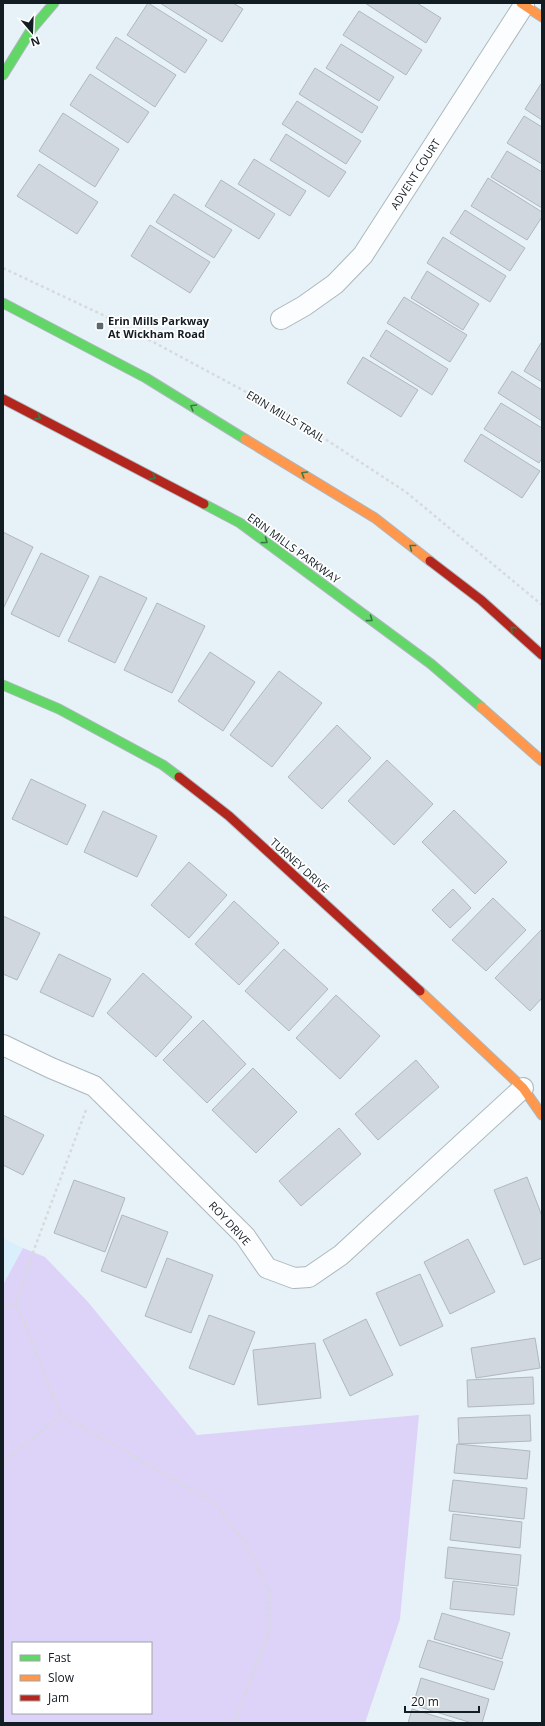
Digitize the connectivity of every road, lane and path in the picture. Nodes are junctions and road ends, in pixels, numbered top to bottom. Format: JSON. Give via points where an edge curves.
{"nodes":[{"id":1,"x":54,"y":3,"type":"edge"},
{"id":2,"x":522,"y":4,"type":"edge"},
{"id":3,"x":542,"y":17,"type":"edge"},
{"id":4,"x":3,"y":75,"type":"edge"},
{"id":5,"x":3,"y":268,"type":"edge"},
{"id":6,"x":3,"y":304,"type":"edge"},
{"id":7,"x":281,"y":319,"type":"dead end"},
{"id":8,"x":3,"y":399,"type":"edge"},
{"id":9,"x":542,"y":604,"type":"edge"},
{"id":10,"x":542,"y":655,"type":"edge"},
{"id":11,"x":3,"y":685,"type":"edge"},
{"id":12,"x":542,"y":761,"type":"edge"},
{"id":13,"x":3,"y":1045,"type":"edge"},
{"id":14,"x":94,"y":1086,"type":"junction"},
{"id":15,"x":523,"y":1088,"type":"junction"},
{"id":16,"x":542,"y":1115,"type":"edge"},
{"id":17,"x":16,"y":1304,"type":"junction"},
{"id":18,"x":3,"y":1308,"type":"edge"},
{"id":19,"x":61,"y":1416,"type":"junction"},
{"id":20,"x":3,"y":1463,"type":"edge"},
{"id":21,"x":234,"y":1723,"type":"edge"}],
"edges":[{"from":1,"to":4,"type":"main road","via":[[31,30]]},
{"from":2,"to":3,"type":"main road"},
{"from":2,"to":7,"type":"street","name":"ADVENT COURT","via":[[363,255],[335,284]]},
{"from":5,"to":9,"type":"path","name":"ERIN MILLS TRAIL","via":[[105,316],[286,414],[406,492]]},
{"from":10,"to":6,"type":"main road","one_way":true,"via":[[481,600],[375,518],[146,378]]},
{"from":8,"to":12,"type":"main road","name":"ERIN MILLS PARKWAY","one_way":true,"via":[[240,523],[431,664]]},
{"from":11,"to":15,"type":"main road","name":"TURNEY DRIVE","via":[[59,709],[163,765],[223,812]]},
{"from":13,"to":14,"type":"street","name":"ROY DRIVE"},
{"from":14,"to":15,"type":"street","name":"ROY DRIVE","via":[[245,1236],[267,1268],[294,1278],[309,1277],[341,1255]]},
{"from":14,"to":17,"type":"path"},
{"from":15,"to":16,"type":"main road","name":"TURNEY DRIVE"},
{"from":17,"to":18,"type":"path"},
{"from":17,"to":19,"type":"path"},
{"from":19,"to":20,"type":"path"},
{"from":19,"to":21,"type":"path","via":[[215,1503],[248,1547],[269,1591],[269,1631]]}]}
